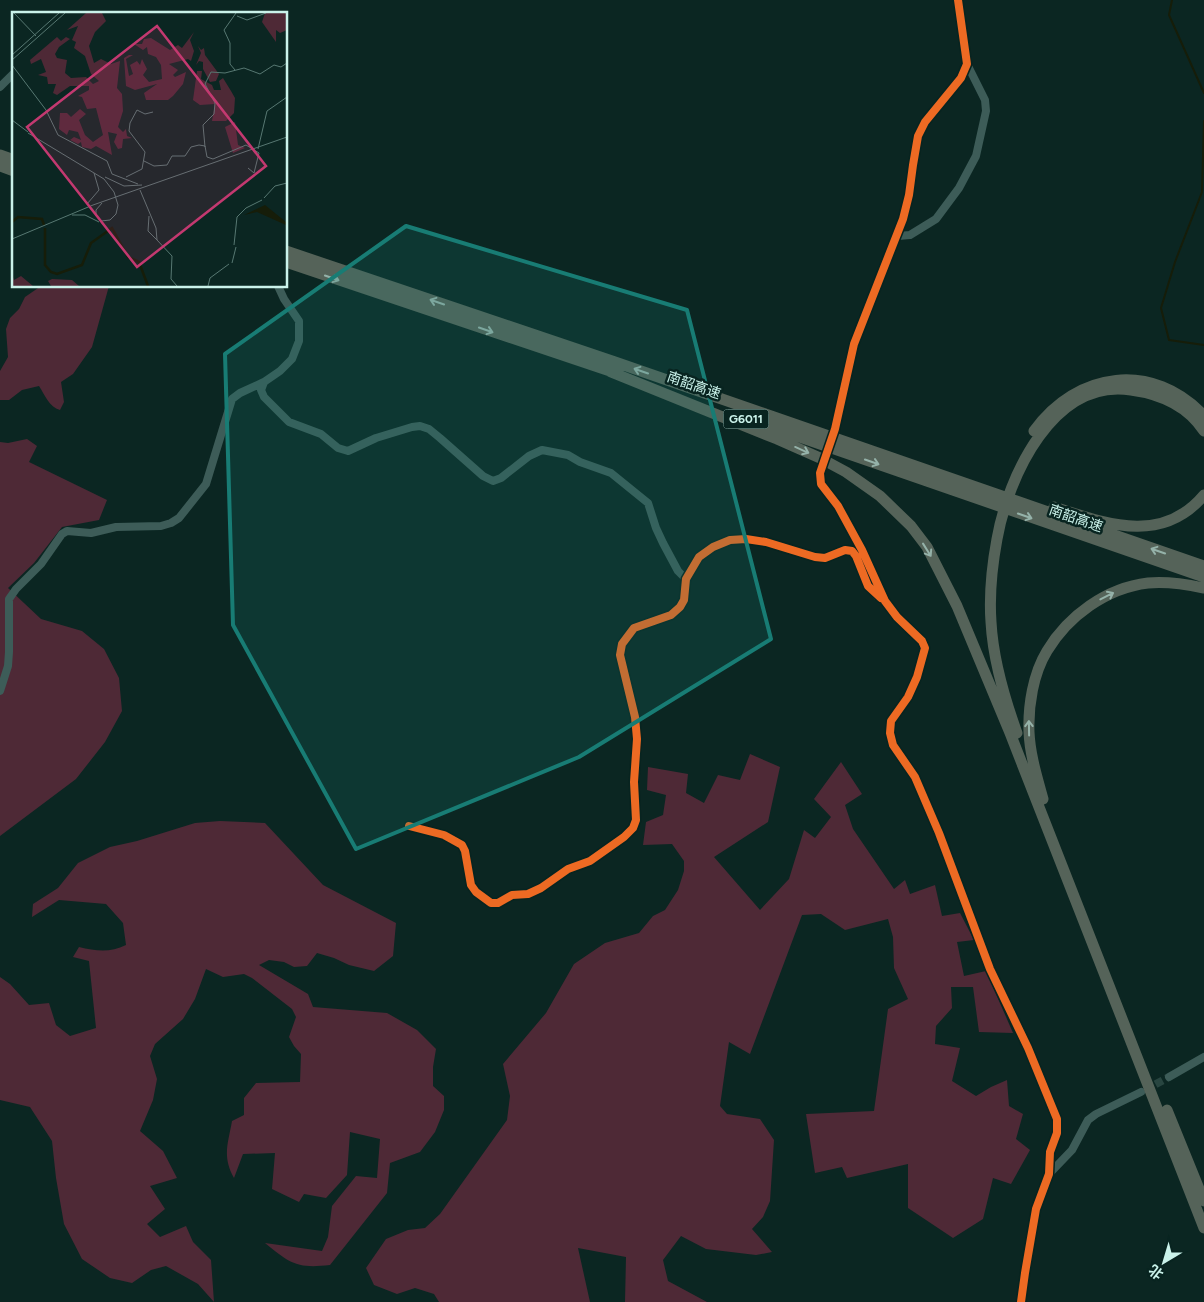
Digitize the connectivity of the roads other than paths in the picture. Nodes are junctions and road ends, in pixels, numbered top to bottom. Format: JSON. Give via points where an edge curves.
{"nodes":[{"id":1,"x":958,"y":0,"type":"edge"},
{"id":2,"x":967,"y":64,"type":"junction"},
{"id":3,"x":12,"y":75,"type":"edge"},
{"id":4,"x":0,"y":87,"type":"edge"},
{"id":5,"x":0,"y":146,"type":"edge"},
{"id":6,"x":0,"y":155,"type":"edge"},
{"id":7,"x":12,"y":159,"type":"edge"},
{"id":8,"x":0,"y":166,"type":"edge"},
{"id":9,"x":12,"y":170,"type":"edge"},
{"id":10,"x":12,"y":171,"type":"edge"},
{"id":11,"x":898,"y":236,"type":"junction"},
{"id":12,"x":288,"y":252,"type":"edge"},
{"id":13,"x":288,"y":263,"type":"edge"},
{"id":14,"x":279,"y":288,"type":"edge"},
{"id":15,"x":611,"y":372,"type":"junction"},
{"id":16,"x":264,"y":382,"type":"junction"},
{"id":17,"x":1204,"y":416,"type":"edge"},
{"id":18,"x":835,"y":429,"type":"dead end"},
{"id":19,"x":1204,"y":432,"type":"edge"},
{"id":20,"x":866,"y":450,"type":"junction"},
{"id":21,"x":1016,"y":469,"type":"junction"},
{"id":22,"x":820,"y":473,"type":"dead end"},
{"id":23,"x":1204,"y":495,"type":"edge"},
{"id":24,"x":993,"y":536,"type":"junction"},
{"id":25,"x":1204,"y":566,"type":"edge"},
{"id":26,"x":1204,"y":577,"type":"edge"},
{"id":27,"x":686,"y":579,"type":"junction"},
{"id":28,"x":1204,"y":588,"type":"edge"},
{"id":29,"x":885,"y":601,"type":"junction"},
{"id":30,"x":0,"y":691,"type":"edge"},
{"id":31,"x":1003,"y":717,"type":"junction"},
{"id":32,"x":1046,"y":810,"type":"junction"},
{"id":33,"x":409,"y":826,"type":"dead end"},
{"id":34,"x":1204,"y":1057,"type":"edge"},
{"id":35,"x":1169,"y":1077,"type":"tunnel mouth"},
{"id":36,"x":1142,"y":1092,"type":"tunnel mouth"},
{"id":37,"x":1049,"y":1174,"type":"junction"},
{"id":38,"x":1204,"y":1201,"type":"edge"},
{"id":39,"x":1204,"y":1228,"type":"edge"},
{"id":40,"x":1022,"y":1302,"type":"edge"}],
"edges":[{"from":1,"to":2,"type":"street"},
{"from":2,"to":11,"type":"street","via":[[957,84],[925,122],[918,136],[909,195]]},
{"from":2,"to":11,"type":"street","via":[[985,100],[986,111],[976,156],[959,188],[936,219],[910,235]]},
{"from":3,"to":4,"type":"street"},
{"from":5,"to":10,"type":"street"},
{"from":6,"to":7,"type":"highway"},
{"from":8,"to":9,"type":"highway"},
{"from":11,"to":18,"type":"street","via":[[854,344]]},
{"from":20,"to":12,"type":"highway","name":"南韶高速","number":"G6011","one_way":true},
{"from":13,"to":15,"type":"highway","name":"南韶高速","number":"G6011","one_way":true},
{"from":14,"to":16,"type":"street","via":[[299,321],[299,341],[292,359]]},
{"from":15,"to":26,"type":"highway","name":"南韶高速","number":"G6011","one_way":true},
{"from":15,"to":31,"type":"highway","one_way":true,"via":[[820,458],[880,496],[911,526],[930,553],[957,606]]},
{"from":16,"to":27,"type":"street","via":[[264,397],[289,422],[321,434],[338,448],[348,451],[376,438],[420,426],[429,429],[493,481],[542,450],[568,456],[615,476],[648,502],[663,543]]},
{"from":16,"to":30,"type":"street","via":[[232,399],[206,484],[179,518],[161,526],[116,527],[91,533],[67,531],[62,534],[41,564],[9,599],[8,666]]},
{"from":17,"to":21,"type":"highway","via":[[1194,405],[1152,383],[1128,380],[1083,388],[1044,416],[1028,440]]},
{"from":19,"to":21,"type":"highway","via":[[1191,415],[1172,401],[1148,392],[1102,391],[1080,398],[1064,408]]},
{"from":20,"to":23,"type":"highway","via":[[927,465],[1117,525],[1142,527],[1164,524],[1194,507]]},
{"from":25,"to":20,"type":"highway","name":"南韶高速","number":"G6011","one_way":true},
{"from":21,"to":24,"type":"highway","via":[[999,502]]},
{"from":22,"to":29,"type":"street","via":[[821,484],[838,506]]},
{"from":24,"to":31,"type":"highway","via":[[984,577],[983,606],[991,673]]},
{"from":24,"to":32,"type":"highway","via":[[990,597],[994,654],[1011,715]]},
{"from":27,"to":29,"type":"street","via":[[700,557],[713,547],[730,540],[746,539],[815,557],[825,558],[845,550],[852,551],[868,586]]},
{"from":27,"to":33,"type":"street","via":[[680,607],[671,615],[634,628],[622,644],[620,655],[637,739],[636,820],[624,837],[590,861],[568,869],[528,894],[512,895],[491,903],[471,885],[462,845],[444,835]]},
{"from":32,"to":28,"type":"highway","one_way":true,"via":[[1034,768],[1029,732],[1033,689],[1046,652],[1075,618],[1093,603],[1118,590],[1146,583],[1173,582]]},
{"from":29,"to":37,"type":"street","via":[[925,648],[908,697],[891,721],[893,745],[915,777],[990,969],[1057,1119]]},
{"from":31,"to":39,"type":"highway"},
{"from":32,"to":38,"type":"highway"},
{"from":34,"to":35,"type":"street"},
{"from":36,"to":37,"type":"street","via":[[1088,1120],[1072,1150]]},
{"from":37,"to":40,"type":"street","via":[[1036,1209]]}]}
